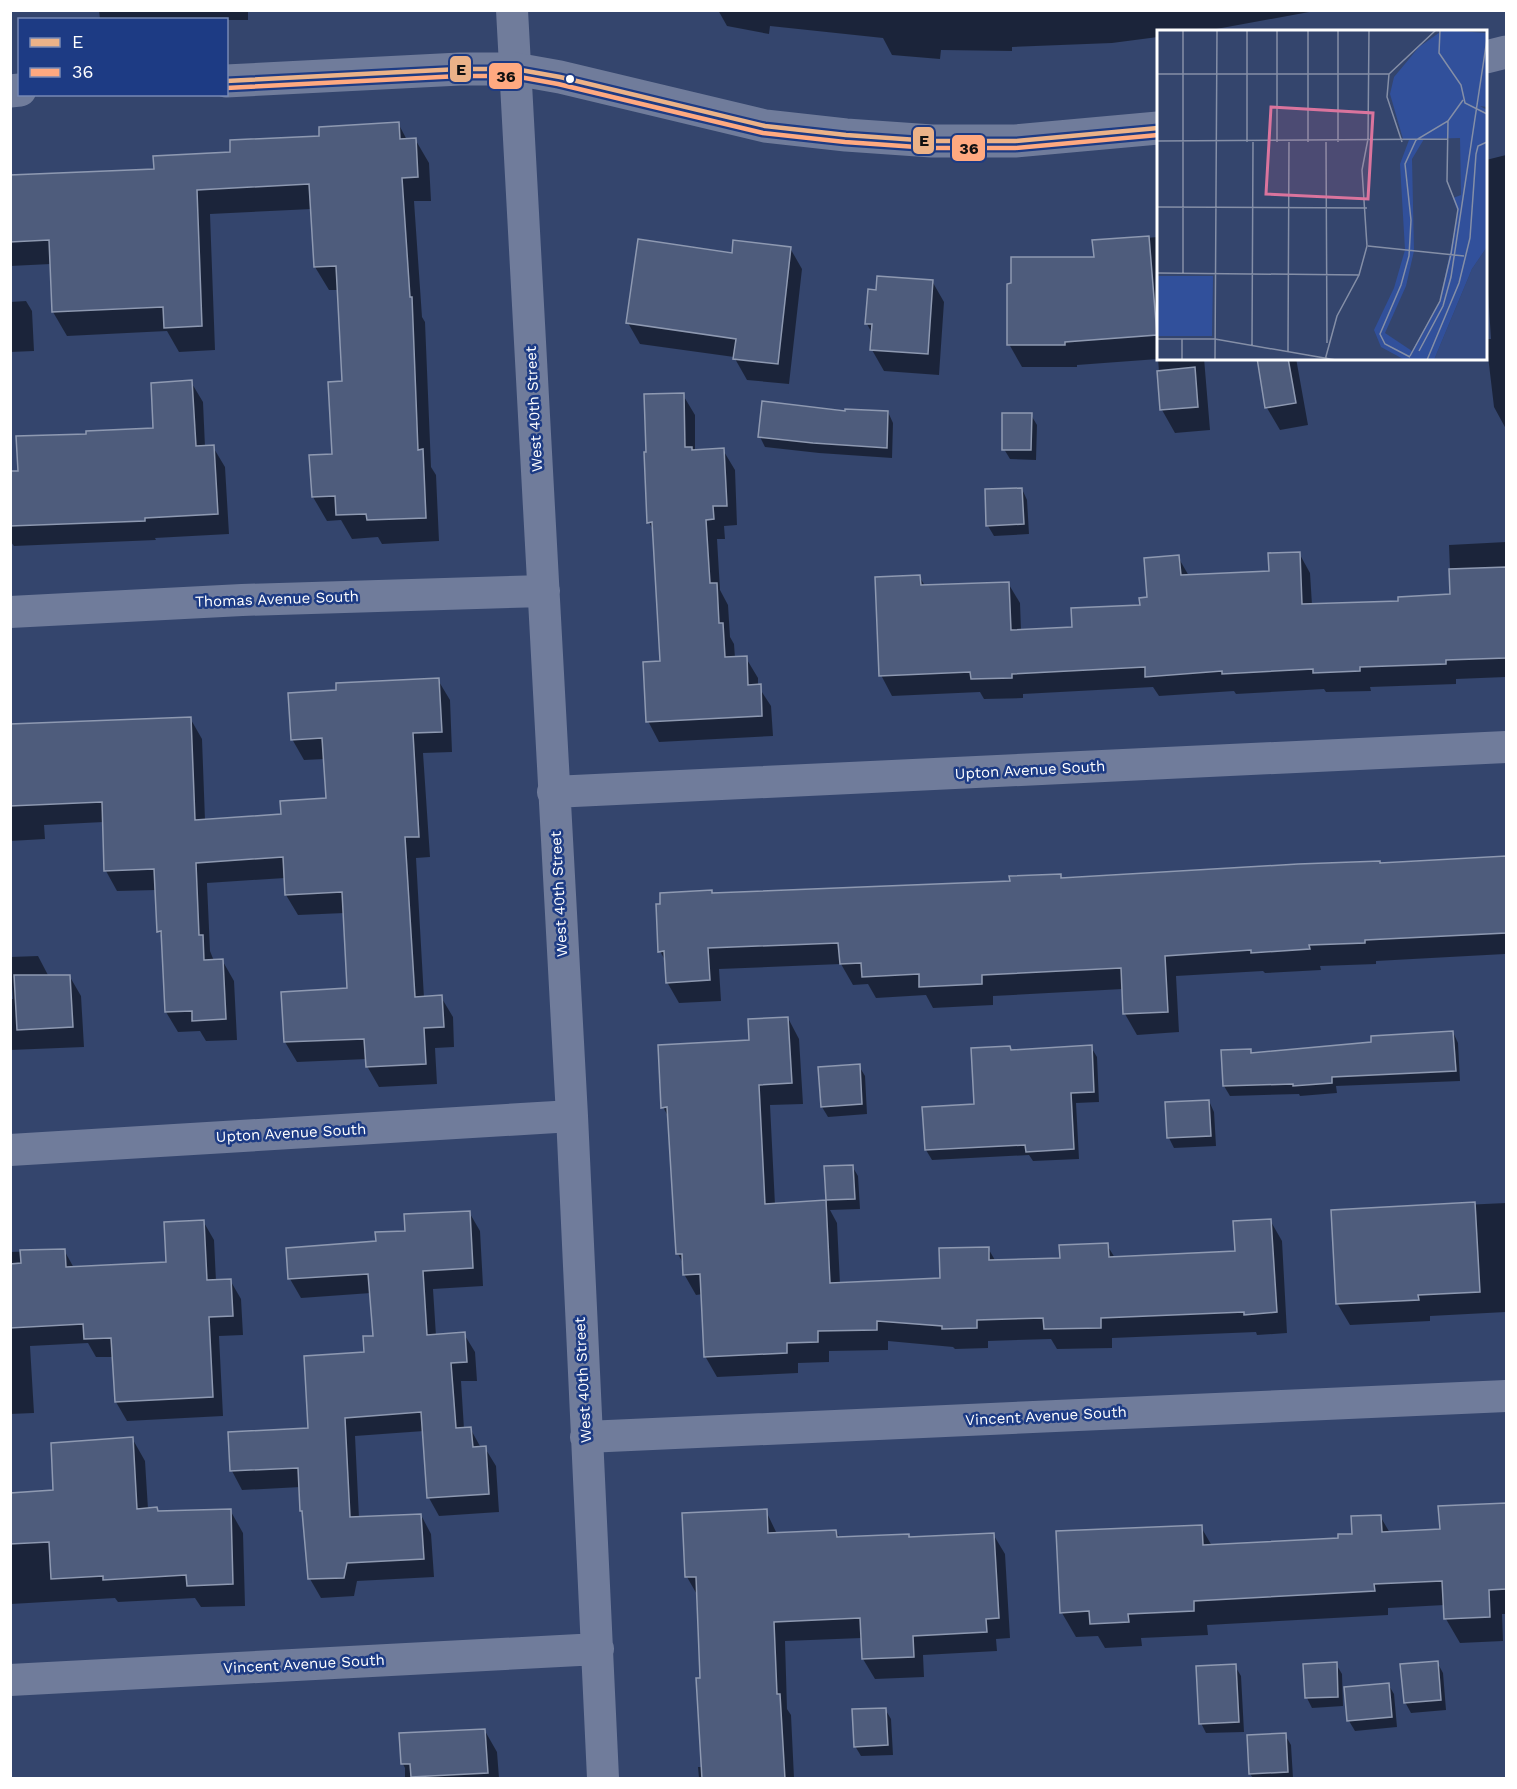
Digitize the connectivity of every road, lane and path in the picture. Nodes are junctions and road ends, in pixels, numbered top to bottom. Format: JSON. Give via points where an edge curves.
{"nodes":[{"id":1,"x":512,"y":10,"type":"edge"},
{"id":2,"x":1506,"y":52,"type":"edge"},
{"id":3,"x":1487,"y":57,"type":"edge"},
{"id":4,"x":515,"y":69,"type":"junction"},
{"id":5,"x":228,"y":81,"type":"edge"},
{"id":6,"x":1157,"y":129,"type":"edge"},
{"id":7,"x":544,"y":591,"type":"junction"},
{"id":8,"x":10,"y":612,"type":"edge"},
{"id":9,"x":1506,"y":747,"type":"edge"},
{"id":10,"x":553,"y":792,"type":"junction"},
{"id":11,"x":572,"y":1116,"type":"junction"},
{"id":12,"x":10,"y":1150,"type":"edge"},
{"id":13,"x":1506,"y":1396,"type":"edge"},
{"id":14,"x":586,"y":1437,"type":"junction"},
{"id":15,"x":598,"y":1649,"type":"junction"},
{"id":16,"x":10,"y":1680,"type":"edge"},
{"id":17,"x":603,"y":1779,"type":"edge"}],
"edges":[{"from":1,"to":4,"type":"street","name":"West 40th Street"},
{"from":2,"to":3,"type":"street"},
{"from":4,"to":5,"type":"street"},
{"from":4,"to":6,"type":"street","via":[[765,126],[846,135],[1015,141]]},
{"from":4,"to":7,"type":"street","name":"West 40th Street"},
{"from":7,"to":8,"type":"street","name":"Thomas Avenue South"},
{"from":7,"to":10,"type":"street","name":"West 40th Street"},
{"from":9,"to":10,"type":"street","name":"Upton Avenue South"},
{"from":10,"to":11,"type":"street","name":"West 40th Street"},
{"from":11,"to":12,"type":"street","name":"Upton Avenue South"},
{"from":11,"to":14,"type":"street","name":"West 40th Street"},
{"from":13,"to":14,"type":"street","name":"Vincent Avenue South"},
{"from":14,"to":15,"type":"street","name":"West 40th Street"},
{"from":15,"to":16,"type":"street","name":"Vincent Avenue South"},
{"from":15,"to":17,"type":"street","name":"West 40th Street"}]}
